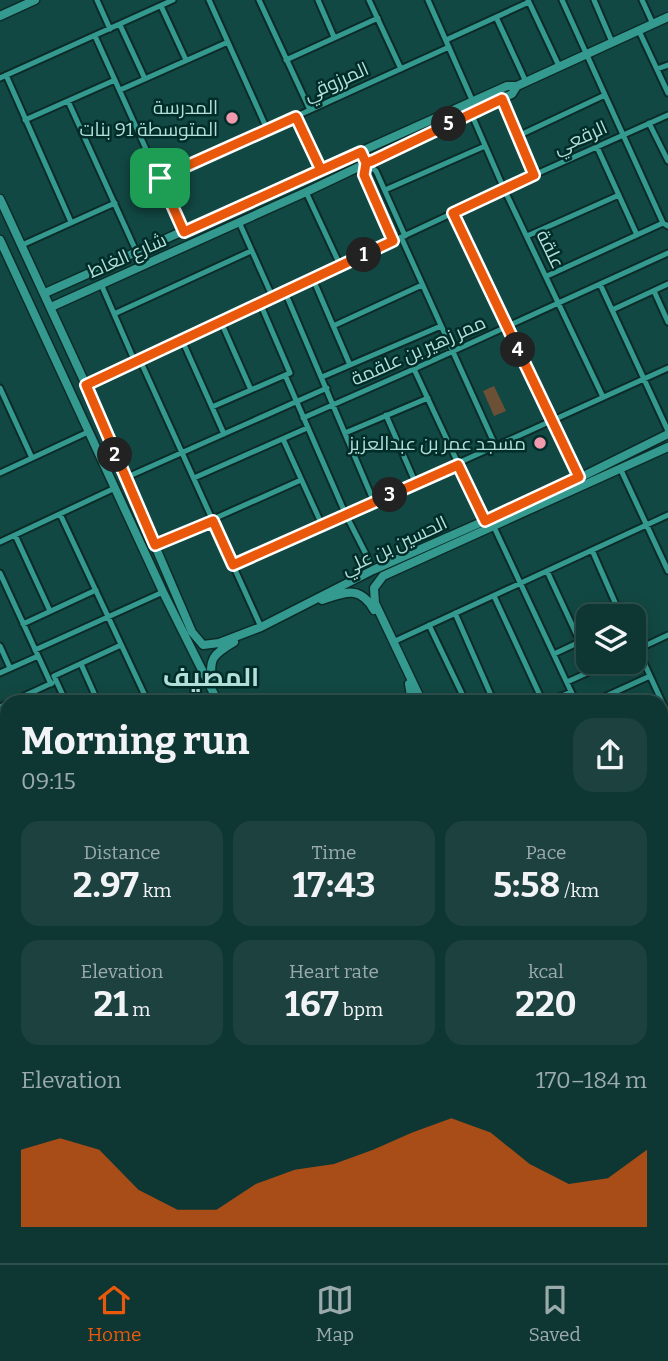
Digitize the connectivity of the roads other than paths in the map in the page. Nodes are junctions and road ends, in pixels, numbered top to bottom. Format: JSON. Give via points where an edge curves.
{"nodes":[{"id":1,"x":35,"y":0,"type":"edge"},
{"id":2,"x":97,"y":0,"type":"edge"},
{"id":3,"x":173,"y":0,"type":"edge"},
{"id":4,"x":209,"y":0,"type":"edge"},
{"id":5,"x":259,"y":0,"type":"edge"},
{"id":6,"x":318,"y":0,"type":"edge"},
{"id":7,"x":369,"y":0,"type":"edge"},
{"id":8,"x":428,"y":0,"type":"edge"},
{"id":9,"x":562,"y":0,"type":"edge"},
{"id":10,"x":594,"y":0,"type":"edge"},
{"id":11,"x":642,"y":0,"type":"edge"},
{"id":12,"x":529,"y":1,"type":"edge"},
{"id":13,"x":161,"y":5,"type":"junction"},
{"id":14,"x":0,"y":16,"type":"edge"},
{"id":15,"x":496,"y":17,"type":"junction"},
{"id":16,"x":668,"y":17,"type":"edge"},
{"id":17,"x":378,"y":18,"type":"junction"},
{"id":18,"x":120,"y":24,"type":"junction"},
{"id":19,"x":653,"y":24,"type":"junction"},
{"id":20,"x":110,"y":29,"type":"junction"},
{"id":21,"x":639,"y":31,"type":"junction"},
{"id":22,"x":95,"y":36,"type":"junction"},
{"id":23,"x":334,"y":37,"type":"junction"},
{"id":24,"x":446,"y":40,"type":"junction"},
{"id":25,"x":228,"y":42,"type":"junction"},
{"id":26,"x":612,"y":43,"type":"junction"},
{"id":27,"x":449,"y":47,"type":"junction"},
{"id":28,"x":586,"y":54,"type":"junction"},
{"id":29,"x":286,"y":60,"type":"junction"},
{"id":30,"x":186,"y":61,"type":"junction"},
{"id":31,"x":668,"y":65,"type":"edge"},
{"id":32,"x":559,"y":66,"type":"junction"},
{"id":33,"x":401,"y":69,"type":"junction"},
{"id":34,"x":657,"y":69,"type":"junction"},
{"id":35,"x":3,"y":76,"type":"edge"},
{"id":36,"x":145,"y":79,"type":"junction"},
{"id":37,"x":116,"y":80,"type":"junction"},
{"id":38,"x":526,"y":82,"type":"junction"},
{"id":39,"x":517,"y":86,"type":"junction"},
{"id":40,"x":120,"y":90,"type":"junction"},
{"id":41,"x":668,"y":93,"type":"edge"},
{"id":42,"x":605,"y":95,"type":"junction"},
{"id":43,"x":502,"y":99,"type":"junction"},
{"id":44,"x":68,"y":102,"type":"junction"},
{"id":45,"x":473,"y":102,"type":"junction"},
{"id":46,"x":310,"y":110,"type":"junction"},
{"id":47,"x":471,"y":113,"type":"junction"},
{"id":48,"x":668,"y":115,"type":"edge"},
{"id":49,"x":296,"y":117,"type":"junction"},
{"id":50,"x":25,"y":120,"type":"junction"},
{"id":51,"x":649,"y":123,"type":"junction"},
{"id":52,"x":267,"y":129,"type":"junction"},
{"id":53,"x":624,"y":135,"type":"junction"},
{"id":54,"x":518,"y":136,"type":"junction"},
{"id":55,"x":485,"y":146,"type":"junction"},
{"id":56,"x":597,"y":147,"type":"junction"},
{"id":57,"x":361,"y":152,"type":"junction"},
{"id":58,"x":668,"y":160,"type":"edge"},
{"id":59,"x":366,"y":163,"type":"junction"},
{"id":60,"x":321,"y":170,"type":"junction"},
{"id":61,"x":534,"y":175,"type":"junction"},
{"id":62,"x":160,"y":178,"type":"junction"},
{"id":63,"x":504,"y":189,"type":"junction"},
{"id":64,"x":385,"y":190,"type":"junction"},
{"id":65,"x":306,"y":192,"type":"junction"},
{"id":66,"x":619,"y":195,"type":"junction"},
{"id":67,"x":0,"y":199,"type":"edge"},
{"id":68,"x":115,"y":202,"type":"junction"},
{"id":69,"x":453,"y":213,"type":"junction"},
{"id":70,"x":71,"y":222,"type":"junction"},
{"id":71,"x":239,"y":222,"type":"junction"},
{"id":72,"x":666,"y":225,"type":"edge"},
{"id":73,"x":184,"y":232,"type":"junction"},
{"id":74,"x":637,"y":235,"type":"junction"},
{"id":75,"x":403,"y":236,"type":"junction"},
{"id":76,"x":527,"y":236,"type":"junction"},
{"id":77,"x":0,"y":240,"type":"edge"},
{"id":78,"x":393,"y":241,"type":"junction"},
{"id":79,"x":22,"y":244,"type":"junction"},
{"id":80,"x":251,"y":251,"type":"junction"},
{"id":81,"x":137,"y":253,"type":"junction"},
{"id":82,"x":668,"y":253,"type":"edge"},
{"id":83,"x":341,"y":267,"type":"junction"},
{"id":84,"x":547,"y":276,"type":"junction"},
{"id":85,"x":313,"y":279,"type":"junction"},
{"id":86,"x":101,"y":284,"type":"junction"},
{"id":87,"x":600,"y":284,"type":"junction"},
{"id":88,"x":668,"y":284,"type":"edge"},
{"id":89,"x":422,"y":285,"type":"junction"},
{"id":90,"x":654,"y":290,"type":"junction"},
{"id":91,"x":285,"y":292,"type":"junction"},
{"id":92,"x":44,"y":293,"type":"junction"},
{"id":93,"x":273,"y":298,"type":"junction"},
{"id":94,"x":261,"y":303,"type":"junction"},
{"id":95,"x":559,"y":303,"type":"junction"},
{"id":96,"x":51,"y":307,"type":"junction"},
{"id":97,"x":612,"y":310,"type":"junction"},
{"id":98,"x":114,"y":314,"type":"junction"},
{"id":99,"x":668,"y":321,"type":"edge"},
{"id":100,"x":221,"y":322,"type":"junction"},
{"id":101,"x":333,"y":326,"type":"junction"},
{"id":102,"x":441,"y":326,"type":"junction"},
{"id":103,"x":507,"y":327,"type":"junction"},
{"id":104,"x":182,"y":340,"type":"junction"},
{"id":105,"x":453,"y":352,"type":"junction"},
{"id":106,"x":137,"y":361,"type":"junction"},
{"id":107,"x":350,"y":365,"type":"junction"},
{"id":108,"x":668,"y":368,"type":"edge"},
{"id":109,"x":414,"y":369,"type":"junction"},
{"id":110,"x":287,"y":374,"type":"junction"},
{"id":111,"x":322,"y":377,"type":"junction"},
{"id":112,"x":643,"y":379,"type":"junction"},
{"id":113,"x":86,"y":385,"type":"junction"},
{"id":114,"x":0,"y":388,"type":"edge"},
{"id":115,"x":327,"y":388,"type":"junction"},
{"id":116,"x":251,"y":390,"type":"junction"},
{"id":117,"x":603,"y":397,"type":"junction"},
{"id":118,"x":428,"y":398,"type":"junction"},
{"id":119,"x":296,"y":401,"type":"junction"},
{"id":120,"x":3,"y":403,"type":"edge"},
{"id":121,"x":333,"y":405,"type":"junction"},
{"id":122,"x":212,"y":407,"type":"junction"},
{"id":123,"x":386,"y":415,"type":"junction"},
{"id":124,"x":303,"y":418,"type":"junction"},
{"id":125,"x":551,"y":421,"type":"junction"},
{"id":126,"x":307,"y":428,"type":"junction"},
{"id":127,"x":88,"y":432,"type":"junction"},
{"id":128,"x":345,"y":433,"type":"junction"},
{"id":129,"x":668,"y":433,"type":"edge"},
{"id":130,"x":224,"y":434,"type":"junction"},
{"id":131,"x":283,"y":439,"type":"junction"},
{"id":132,"x":496,"y":447,"type":"junction"},
{"id":133,"x":668,"y":447,"type":"edge"},
{"id":134,"x":182,"y":453,"type":"junction"},
{"id":135,"x":32,"y":458,"type":"junction"},
{"id":136,"x":458,"y":465,"type":"junction"},
{"id":137,"x":621,"y":468,"type":"junction"},
{"id":138,"x":0,"y":473,"type":"edge"},
{"id":139,"x":579,"y":477,"type":"junction"},
{"id":140,"x":125,"y":478,"type":"junction"},
{"id":141,"x":194,"y":478,"type":"junction"},
{"id":142,"x":301,"y":480,"type":"junction"},
{"id":143,"x":416,"y":484,"type":"junction"},
{"id":144,"x":115,"y":488,"type":"junction"},
{"id":145,"x":374,"y":502,"type":"junction"},
{"id":146,"x":60,"y":514,"type":"junction"},
{"id":147,"x":346,"y":514,"type":"junction"},
{"id":148,"x":668,"y":515,"type":"edge"},
{"id":149,"x":213,"y":521,"type":"junction"},
{"id":150,"x":485,"y":521,"type":"junction"},
{"id":151,"x":322,"y":524,"type":"junction"},
{"id":152,"x":646,"y":525,"type":"junction"},
{"id":153,"x":494,"y":527,"type":"junction"},
{"id":154,"x":15,"y":535,"type":"junction"},
{"id":155,"x":0,"y":542,"type":"edge"},
{"id":156,"x":155,"y":545,"type":"junction"},
{"id":157,"x":592,"y":550,"type":"junction"},
{"id":158,"x":368,"y":558,"type":"dead end"},
{"id":159,"x":233,"y":565,"type":"junction"},
{"id":160,"x":547,"y":571,"type":"junction"},
{"id":161,"x":668,"y":571,"type":"edge"},
{"id":162,"x":0,"y":573,"type":"edge"},
{"id":163,"x":520,"y":583,"type":"junction"},
{"id":164,"x":96,"y":590,"type":"junction"},
{"id":165,"x":163,"y":592,"type":"junction"},
{"id":166,"x":494,"y":596,"type":"junction"},
{"id":167,"x":616,"y":604,"type":"edge"},
{"id":168,"x":50,"y":611,"type":"junction"},
{"id":169,"x":293,"y":611,"type":"junction"},
{"id":170,"x":455,"y":613,"type":"junction"},
{"id":171,"x":108,"y":617,"type":"junction"},
{"id":172,"x":23,"y":624,"type":"junction"},
{"id":173,"x":429,"y":625,"type":"junction"},
{"id":174,"x":261,"y":627,"type":"junction"},
{"id":175,"x":576,"y":633,"type":"edge"},
{"id":176,"x":668,"y":635,"type":"edge"},
{"id":177,"x":393,"y":642,"type":"junction"},
{"id":178,"x":576,"y":644,"type":"edge"},
{"id":179,"x":121,"y":645,"type":"junction"},
{"id":180,"x":646,"y":645,"type":"edge"},
{"id":181,"x":0,"y":646,"type":"edge"},
{"id":182,"x":37,"y":652,"type":"junction"},
{"id":183,"x":554,"y":654,"type":"junction"},
{"id":184,"x":81,"y":664,"type":"junction"},
{"id":185,"x":10,"y":668,"type":"junction"},
{"id":186,"x":646,"y":669,"type":"edge"},
{"id":187,"x":0,"y":673,"type":"edge"},
{"id":188,"x":585,"y":674,"type":"edge"},
{"id":189,"x":54,"y":676,"type":"junction"},
{"id":190,"x":650,"y":676,"type":"junction"},
{"id":191,"x":567,"y":682,"type":"junction"},
{"id":192,"x":51,"y":684,"type":"junction"},
{"id":193,"x":213,"y":691,"type":"junction"},
{"id":194,"x":571,"y":692,"type":"junction"},
{"id":195,"x":608,"y":694,"type":"edge"},
{"id":196,"x":27,"y":695,"type":"edge"},
{"id":197,"x":63,"y":695,"type":"edge"},
{"id":198,"x":95,"y":695,"type":"edge"},
{"id":199,"x":145,"y":695,"type":"edge"},
{"id":200,"x":215,"y":695,"type":"edge"},
{"id":201,"x":413,"y":695,"type":"edge"},
{"id":202,"x":419,"y":695,"type":"edge"},
{"id":203,"x":463,"y":695,"type":"edge"},
{"id":204,"x":491,"y":695,"type":"edge"},
{"id":205,"x":543,"y":695,"type":"edge"},
{"id":206,"x":564,"y":695,"type":"edge"},
{"id":207,"x":572,"y":695,"type":"edge"},
{"id":208,"x":659,"y":695,"type":"edge"}],
"edges":[{"from":1,"to":14,"type":"street"},
{"from":2,"to":20,"type":"street"},
{"from":3,"to":13,"type":"street"},
{"from":4,"to":25,"type":"street"},
{"from":5,"to":29,"type":"street"},
{"from":6,"to":23,"type":"street"},
{"from":7,"to":17,"type":"street"},
{"from":8,"to":24,"type":"street"},
{"from":9,"to":28,"type":"street"},
{"from":10,"to":26,"type":"street"},
{"from":11,"to":19,"type":"street"},
{"from":12,"to":15,"type":"street"},
{"from":12,"to":32,"type":"street"},
{"from":13,"to":18,"type":"street"},
{"from":13,"to":30,"type":"street"},
{"from":15,"to":24,"type":"street"},
{"from":15,"to":38,"type":"street"},
{"from":16,"to":19,"type":"street","name":"شارع الغاط"},
{"from":17,"to":23,"type":"street"},
{"from":17,"to":33,"type":"street"},
{"from":18,"to":20,"type":"street"},
{"from":18,"to":36,"type":"street"},
{"from":19,"to":21,"type":"street","name":"شارع الغاط"},
{"from":20,"to":22,"type":"street"},
{"from":21,"to":26,"type":"street","name":"شارع الغاط"},
{"from":21,"to":34,"type":"street"},
{"from":22,"to":35,"type":"street"},
{"from":22,"to":37,"type":"street"},
{"from":23,"to":29,"type":"street"},
{"from":24,"to":27,"type":"street"},
{"from":25,"to":30,"type":"street"},
{"from":25,"to":52,"type":"street"},
{"from":26,"to":28,"type":"street","name":"شارع الغاط"},
{"from":27,"to":33,"type":"street","name":"المرزوقي"},
{"from":27,"to":45,"type":"street"},
{"from":28,"to":32,"type":"street","name":"شارع الغاط"},
{"from":28,"to":42,"type":"street"},
{"from":29,"to":46,"type":"street"},
{"from":30,"to":36,"type":"street"},
{"from":31,"to":34,"type":"street"},
{"from":32,"to":38,"type":"street","name":"شارع الغاط"},
{"from":33,"to":46,"type":"street","name":"المرزوقي"},
{"from":34,"to":41,"type":"street"},
{"from":35,"to":50,"type":"street"},
{"from":36,"to":40,"type":"street"},
{"from":37,"to":40,"type":"street"},
{"from":37,"to":44,"type":"street"},
{"from":38,"to":39,"type":"street","name":"شارع الغاط"},
{"from":39,"to":43,"type":"street","name":"شارع الغاط"},
{"from":39,"to":45,"type":"street","name":"شارع الغاط"},
{"from":40,"to":62,"type":"street"},
{"from":42,"to":53,"type":"street"},
{"from":42,"to":54,"type":"street"},
{"from":43,"to":47,"type":"street","name":"شارع الغاط"},
{"from":43,"to":54,"type":"street"},
{"from":44,"to":50,"type":"street"},
{"from":44,"to":68,"type":"street"},
{"from":45,"to":57,"type":"street","name":"شارع الغاط"},
{"from":46,"to":49,"type":"street","name":"المرزوقي"},
{"from":47,"to":55,"type":"street","name":"علقة"},
{"from":47,"to":59,"type":"street","name":"شارع الغاط"},
{"from":48,"to":51,"type":"street","name":"الرقعي"},
{"from":49,"to":52,"type":"street","name":"المرزوقي"},
{"from":49,"to":60,"type":"street"},
{"from":50,"to":70,"type":"street"},
{"from":51,"to":53,"type":"street","name":"الرقعي"},
{"from":51,"to":58,"type":"street"},
{"from":52,"to":62,"type":"street","name":"المرزوقي"},
{"from":53,"to":56,"type":"street","name":"الرقعي"},
{"from":53,"to":72,"type":"street"},
{"from":54,"to":61,"type":"street"},
{"from":55,"to":63,"type":"street","name":"علقة"},
{"from":55,"to":64,"type":"street"},
{"from":56,"to":61,"type":"street","name":"الرقعي"},
{"from":56,"to":66,"type":"street"},
{"from":57,"to":59,"type":"street"},
{"from":57,"to":60,"type":"street","name":"شارع الغاط"},
{"from":59,"to":64,"type":"street","via":[[376,171]]},
{"from":59,"to":65,"type":"street","name":"شارع الغاط"},
{"from":59,"to":78,"type":"street","via":[[364,175]]},
{"from":60,"to":73,"type":"street","name":"شارع الغاط"},
{"from":61,"to":63,"type":"street","name":"الرقعي"},
{"from":62,"to":73,"type":"street"},
{"from":63,"to":69,"type":"street","name":"الرقعي"},
{"from":63,"to":76,"type":"street","name":"علقة"},
{"from":64,"to":75,"type":"street"},
{"from":65,"to":71,"type":"street","name":"شارع الغاط"},
{"from":65,"to":83,"type":"street"},
{"from":66,"to":74,"type":"street"},
{"from":66,"to":76,"type":"street"},
{"from":67,"to":79,"type":"street"},
{"from":68,"to":70,"type":"street"},
{"from":68,"to":81,"type":"street"},
{"from":69,"to":75,"type":"street","name":"الرقعي"},
{"from":69,"to":103,"type":"street"},
{"from":70,"to":79,"type":"street"},
{"from":71,"to":80,"type":"street"},
{"from":71,"to":86,"type":"street","name":"شارع الغاط"},
{"from":72,"to":74,"type":"street"},
{"from":73,"to":81,"type":"street","name":"شارع الغاط"},
{"from":74,"to":84,"type":"street"},
{"from":75,"to":78,"type":"street","name":"الرقعي"},
{"from":75,"to":89,"type":"street"},
{"from":76,"to":84,"type":"street","name":"علقة"},
{"from":77,"to":127,"type":"street"},
{"from":78,"to":83,"type":"street","name":"الرقعي"},
{"from":79,"to":92,"type":"street"},
{"from":80,"to":93,"type":"street"},
{"from":80,"to":98,"type":"street"},
{"from":81,"to":92,"type":"street","name":"شارع الغاط"},
{"from":82,"to":87,"type":"street","name":"ممر زهير بن علقمة"},
{"from":83,"to":85,"type":"street","name":"الرقعي"},
{"from":84,"to":95,"type":"street","name":"علقة"},
{"from":85,"to":91,"type":"street","name":"الرقعي"},
{"from":85,"to":101,"type":"street"},
{"from":86,"to":96,"type":"street","name":"شارع الغاط"},
{"from":86,"to":98,"type":"street"},
{"from":87,"to":95,"type":"street","name":"ممر زهير بن علقمة"},
{"from":87,"to":97,"type":"street"},
{"from":88,"to":90,"type":"street"},
{"from":89,"to":101,"type":"street"},
{"from":89,"to":102,"type":"street"},
{"from":90,"to":97,"type":"street"},
{"from":90,"to":99,"type":"street"},
{"from":91,"to":93,"type":"street","name":"الرقعي"},
{"from":91,"to":111,"type":"street"},
{"from":92,"to":96,"type":"street"},
{"from":93,"to":94,"type":"street","name":"الرقعي"},
{"from":94,"to":100,"type":"street","name":"الرقعي"},
{"from":94,"to":110,"type":"street"},
{"from":95,"to":103,"type":"street","name":"ممر زهير بن علقمة"},
{"from":95,"to":117,"type":"street","name":"علقة"},
{"from":96,"to":113,"type":"street"},
{"from":97,"to":112,"type":"street"},
{"from":98,"to":106,"type":"street"},
{"from":100,"to":104,"type":"street","name":"الرقعي"},
{"from":100,"to":116,"type":"street"},
{"from":101,"to":107,"type":"street"},
{"from":102,"to":105,"type":"street"},
{"from":102,"to":107,"type":"street"},
{"from":103,"to":105,"type":"street","name":"ممر زهير بن علقمة"},
{"from":103,"to":125,"type":"street"},
{"from":104,"to":106,"type":"street","name":"الرقعي"},
{"from":104,"to":122,"type":"street"},
{"from":105,"to":109,"type":"street","name":"ممر زهير بن علقمة"},
{"from":105,"to":132,"type":"street"},
{"from":106,"to":113,"type":"street","name":"الرقعي"},
{"from":106,"to":134,"type":"street"},
{"from":107,"to":111,"type":"street"},
{"from":108,"to":112,"type":"street"},
{"from":109,"to":118,"type":"street"},
{"from":109,"to":121,"type":"street","name":"ممر زهير بن علقمة"},
{"from":110,"to":116,"type":"street"},
{"from":110,"to":119,"type":"street"},
{"from":111,"to":115,"type":"street"},
{"from":112,"to":117,"type":"street"},
{"from":112,"to":129,"type":"street"},
{"from":113,"to":140,"type":"street"},
{"from":114,"to":120,"type":"street"},
{"from":115,"to":119,"type":"street"},
{"from":115,"to":121,"type":"street"},
{"from":116,"to":122,"type":"street"},
{"from":117,"to":125,"type":"street"},
{"from":118,"to":123,"type":"street"},
{"from":118,"to":136,"type":"street"},
{"from":119,"to":124,"type":"street"},
{"from":119,"to":130,"type":"street"},
{"from":120,"to":135,"type":"street"},
{"from":121,"to":124,"type":"street","name":"ممر زهير بن علقمة"},
{"from":121,"to":128,"type":"street"},
{"from":122,"to":130,"type":"street"},
{"from":123,"to":128,"type":"street"},
{"from":123,"to":143,"type":"street"},
{"from":124,"to":126,"type":"street"},
{"from":125,"to":132,"type":"street"},
{"from":125,"to":139,"type":"street"},
{"from":126,"to":131,"type":"street"},
{"from":126,"to":147,"type":"street"},
{"from":127,"to":135,"type":"street"},
{"from":127,"to":144,"type":"street"},
{"from":128,"to":145,"type":"street"},
{"from":129,"to":139,"type":"street","name":"الحسين بن علي"},
{"from":130,"to":134,"type":"street"},
{"from":131,"to":141,"type":"street"},
{"from":131,"to":142,"type":"street"},
{"from":132,"to":136,"type":"street"},
{"from":133,"to":137,"type":"street","name":"الحسين بن علي"},
{"from":134,"to":140,"type":"street"},
{"from":134,"to":141,"type":"street"},
{"from":135,"to":138,"type":"street"},
{"from":136,"to":143,"type":"street"},
{"from":136,"to":150,"type":"street"},
{"from":137,"to":152,"type":"street"},
{"from":137,"to":153,"type":"street","name":"الحسين بن علي"},
{"from":139,"to":150,"type":"street","name":"الحسين بن علي"},
{"from":140,"to":156,"type":"street"},
{"from":141,"to":149,"type":"street"},
{"from":142,"to":149,"type":"street"},
{"from":142,"to":151,"type":"street"},
{"from":143,"to":145,"type":"street"},
{"from":144,"to":146,"type":"street"},
{"from":144,"to":165,"type":"street"},
{"from":145,"to":147,"type":"street"},
{"from":146,"to":154,"type":"street"},
{"from":146,"to":164,"type":"street"},
{"from":147,"to":151,"type":"street"},
{"from":147,"to":158,"type":"street"},
{"from":148,"to":152,"type":"street"},
{"from":149,"to":156,"type":"street"},
{"from":149,"to":159,"type":"street"},
{"from":150,"to":169,"type":"street","name":"الحسين بن علي"},
{"from":151,"to":159,"type":"street"},
{"from":152,"to":157,"type":"street"},
{"from":152,"to":161,"type":"street"},
{"from":153,"to":163,"type":"street"},
{"from":153,"to":177,"type":"street","name":"الحسين بن علي","via":[[376,583],[375,603]]},
{"from":154,"to":155,"type":"street"},
{"from":154,"to":168,"type":"street"},
{"from":156,"to":174,"type":"street","name":"الحسين بن علي","via":[[197,640],[209,646]]},
{"from":157,"to":160,"type":"street"},
{"from":157,"to":167,"type":"street"},
{"from":159,"to":174,"type":"street"},
{"from":160,"to":163,"type":"street"},
{"from":160,"to":175,"type":"street"},
{"from":162,"to":172,"type":"street"},
{"from":163,"to":166,"type":"street"},
{"from":163,"to":183,"type":"street"},
{"from":164,"to":168,"type":"street"},
{"from":164,"to":171,"type":"street"},
{"from":165,"to":171,"type":"street"},
{"from":165,"to":193,"type":"street"},
{"from":166,"to":170,"type":"street"},
{"from":166,"to":205,"type":"street"},
{"from":168,"to":172,"type":"street"},
{"from":169,"to":174,"type":"street","name":"الحسين بن علي"},
{"from":169,"to":177,"type":"street","via":[[341,594],[360,593]]},
{"from":170,"to":173,"type":"street"},
{"from":170,"to":204,"type":"street"},
{"from":171,"to":179,"type":"street"},
{"from":171,"to":182,"type":"street"},
{"from":172,"to":182,"type":"street"},
{"from":173,"to":177,"type":"street"},
{"from":173,"to":203,"type":"street"},
{"from":174,"to":193,"type":"street","via":[[214,654],[210,664]]},
{"from":176,"to":180,"type":"street"},
{"from":177,"to":201,"type":"street"},
{"from":177,"to":202,"type":"street"},
{"from":178,"to":183,"type":"street"},
{"from":179,"to":184,"type":"street"},
{"from":179,"to":199,"type":"street"},
{"from":181,"to":185,"type":"street"},
{"from":182,"to":185,"type":"street"},
{"from":182,"to":192,"type":"street"},
{"from":183,"to":191,"type":"street"},
{"from":184,"to":189,"type":"street"},
{"from":184,"to":198,"type":"street"},
{"from":185,"to":187,"type":"street"},
{"from":186,"to":190,"type":"street"},
{"from":188,"to":191,"type":"street"},
{"from":189,"to":192,"type":"street"},
{"from":189,"to":197,"type":"street"},
{"from":190,"to":195,"type":"street"},
{"from":190,"to":208,"type":"street"},
{"from":191,"to":194,"type":"street"},
{"from":192,"to":196,"type":"street"},
{"from":193,"to":200,"type":"street"},
{"from":194,"to":206,"type":"street"},
{"from":194,"to":207,"type":"street"}]}
